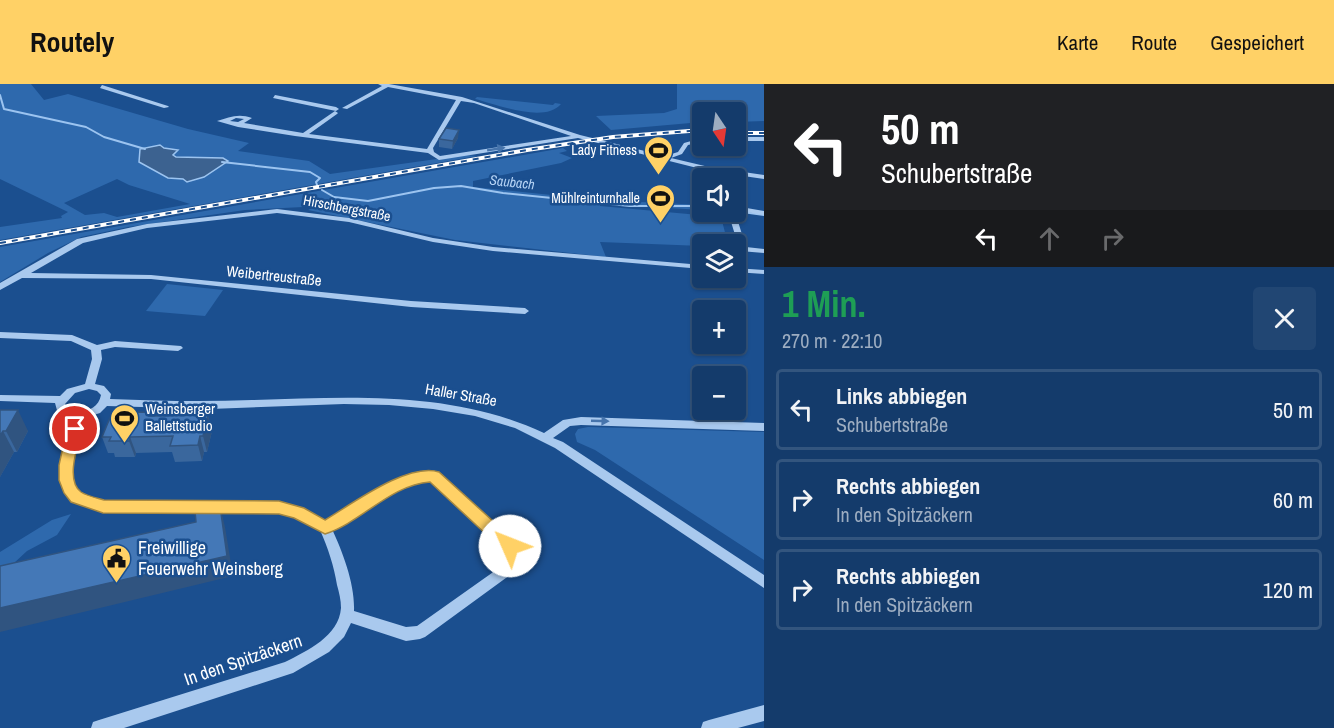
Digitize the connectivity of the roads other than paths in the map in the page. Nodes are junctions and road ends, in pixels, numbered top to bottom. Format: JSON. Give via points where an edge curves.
{"nodes":[{"id":1,"x":386,"y":84,"type":"edge"},
{"id":2,"x":105,"y":85,"type":"edge"},
{"id":3,"x":93,"y":87,"type":"dead end"},
{"id":4,"x":274,"y":97,"type":"dead end"},
{"id":5,"x":460,"y":98,"type":"junction"},
{"id":6,"x":166,"y":107,"type":"dead end"},
{"id":7,"x":335,"y":111,"type":"junction"},
{"id":8,"x":238,"y":124,"type":"junction"},
{"id":9,"x":304,"y":135,"type":"junction"},
{"id":10,"x":578,"y":136,"type":"junction"},
{"id":11,"x":746,"y":139,"type":"edge"},
{"id":12,"x":764,"y":139,"type":"edge"},
{"id":13,"x":692,"y":142,"type":"edge"},
{"id":14,"x":430,"y":151,"type":"junction"},
{"id":15,"x":680,"y":153,"type":"junction"},
{"id":16,"x":667,"y":157,"type":"junction"},
{"id":17,"x":684,"y":162,"type":"junction"},
{"id":18,"x":701,"y":168,"type":"edge"},
{"id":19,"x":746,"y":176,"type":"edge"},
{"id":20,"x":764,"y":177,"type":"edge"},
{"id":21,"x":746,"y":210,"type":"edge"},
{"id":22,"x":764,"y":213,"type":"edge"},
{"id":23,"x":734,"y":222,"type":"edge"},
{"id":24,"x":764,"y":251,"type":"edge"},
{"id":25,"x":692,"y":266,"type":"edge"},
{"id":26,"x":746,"y":271,"type":"edge"},
{"id":27,"x":764,"y":272,"type":"edge"},
{"id":28,"x":20,"y":275,"type":"junction"},
{"id":29,"x":0,"y":286,"type":"edge"},
{"id":30,"x":525,"y":311,"type":"dead end"},
{"id":31,"x":0,"y":335,"type":"edge"},
{"id":32,"x":96,"y":348,"type":"junction"},
{"id":33,"x":178,"y":348,"type":"dead end"},
{"id":34,"x":89,"y":386,"type":"junction"},
{"id":35,"x":0,"y":398,"type":"edge"},
{"id":36,"x":62,"y":400,"type":"junction"},
{"id":37,"x":105,"y":402,"type":"junction"},
{"id":38,"x":80,"y":416,"type":"junction"},
{"id":39,"x":764,"y":427,"type":"edge"},
{"id":40,"x":546,"y":437,"type":"junction"},
{"id":41,"x":325,"y":527,"type":"junction"},
{"id":42,"x":764,"y":582,"type":"edge"},
{"id":43,"x":347,"y":615,"type":"junction"},
{"id":44,"x":764,"y":713,"type":"edge"},
{"id":45,"x":99,"y":728,"type":"edge"},
{"id":46,"x":709,"y":728,"type":"edge"}],
"edges":[{"from":1,"to":5,"type":"street"},
{"from":1,"to":7,"type":"street"},
{"from":2,"to":3,"type":"street"},
{"from":2,"to":6,"type":"street"},
{"from":4,"to":7,"type":"street"},
{"from":5,"to":10,"type":"street"},
{"from":5,"to":14,"type":"street"},
{"from":7,"to":9,"type":"street"},
{"from":8,"to":8,"type":"street","via":[[223,122],[235,116],[249,118]]},
{"from":8,"to":9,"type":"street"},
{"from":9,"to":14,"type":"street"},
{"from":14,"to":10,"type":"street","one_way":true,"via":[[439,158]]},
{"from":10,"to":16,"type":"street"},
{"from":11,"to":12,"type":"street"},
{"from":13,"to":15,"type":"street"},
{"from":15,"to":16,"type":"street"},
{"from":15,"to":17,"type":"street"},
{"from":16,"to":17,"type":"street"},
{"from":17,"to":18,"type":"street"},
{"from":19,"to":20,"type":"street"},
{"from":21,"to":22,"type":"street"},
{"from":23,"to":24,"type":"street","via":[[743,249]]},
{"from":25,"to":28,"type":"street","name":"Hirschbergstraße","via":[[493,249],[433,240],[349,220],[277,211],[147,226],[93,237],[70,245]]},
{"from":26,"to":27,"type":"street"},
{"from":28,"to":29,"type":"street","name":"Hirschbergstraße"},
{"from":28,"to":30,"type":"street","name":"Weibertreustraße","via":[[151,277],[411,304]]},
{"from":31,"to":32,"type":"street","via":[[72,338]]},
{"from":32,"to":33,"type":"street","via":[[115,344]]},
{"from":32,"to":34,"type":"street"},
{"from":34,"to":36,"type":"street","via":[[71,391]]},
{"from":34,"to":37,"type":"street","via":[[104,390]]},
{"from":35,"to":36,"type":"street"},
{"from":36,"to":38,"type":"street","via":[[62,411]]},
{"from":37,"to":38,"type":"street"},
{"from":37,"to":40,"type":"street","name":"Haller Straße","via":[[209,405],[388,401],[487,415]]},
{"from":38,"to":41,"type":"street","via":[[71,439],[66,480],[77,497],[123,508],[279,508]]},
{"from":40,"to":39,"type":"street","one_way":true,"via":[[567,423],[581,421]]},
{"from":40,"to":42,"type":"street","name":"Haller Straße"},
{"from":41,"to":43,"type":"street","via":[[341,568]]},
{"from":41,"to":43,"type":"street","via":[[405,482],[424,475],[434,476],[515,556],[512,566],[420,632],[406,634]]},
{"from":43,"to":45,"type":"street","name":"In den Spitzäckern","via":[[337,634],[315,654],[288,668]]},
{"from":44,"to":46,"type":"street"}]}
